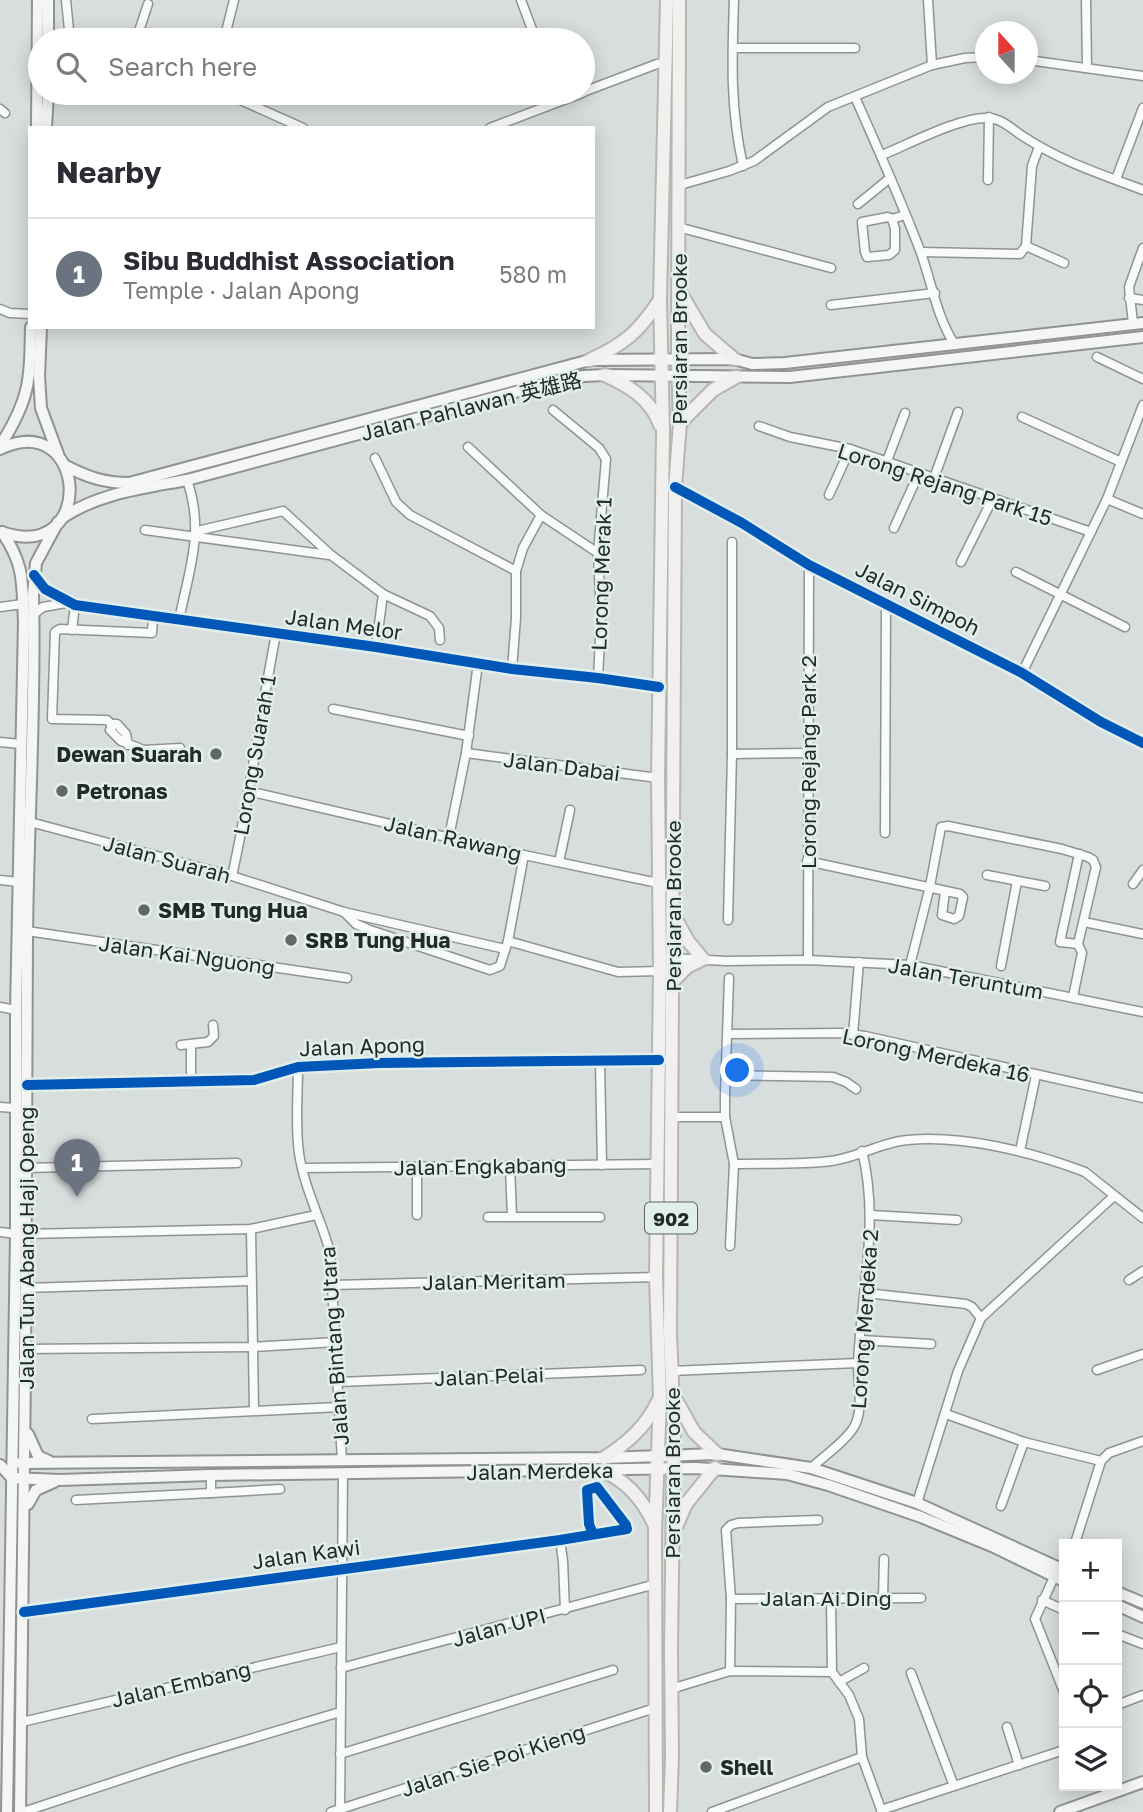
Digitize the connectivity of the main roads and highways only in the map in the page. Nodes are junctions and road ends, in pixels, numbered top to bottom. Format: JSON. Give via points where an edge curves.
{"nodes":[{"id":1,"x":38,"y":0,"type":"edge"},
{"id":2,"x":47,"y":0,"type":"edge"},
{"id":3,"x":673,"y":2,"type":"edge"},
{"id":4,"x":674,"y":22,"type":"junction"},
{"id":5,"x":38,"y":28,"type":"edge"},
{"id":6,"x":48,"y":28,"type":"edge"},
{"id":7,"x":37,"y":105,"type":"edge"},
{"id":8,"x":47,"y":105,"type":"edge"},
{"id":9,"x":37,"y":126,"type":"edge"},
{"id":10,"x":46,"y":126,"type":"edge"},
{"id":11,"x":678,"y":289,"type":"junction"},
{"id":12,"x":660,"y":299,"type":"junction"},
{"id":13,"x":1138,"y":323,"type":"edge"},
{"id":14,"x":31,"y":329,"type":"edge"},
{"id":15,"x":41,"y":329,"type":"edge"},
{"id":16,"x":1142,"y":340,"type":"edge"},
{"id":17,"x":661,"y":359,"type":"junction"},
{"id":18,"x":678,"y":359,"type":"junction"},
{"id":19,"x":734,"y":359,"type":"junction"},
{"id":20,"x":590,"y":360,"type":"junction"},
{"id":21,"x":662,"y":374,"type":"junction"},
{"id":22,"x":679,"y":374,"type":"junction"},
{"id":23,"x":605,"y":375,"type":"junction"},
{"id":24,"x":736,"y":377,"type":"junction"},
{"id":25,"x":680,"y":423,"type":"junction"},
{"id":26,"x":663,"y":432,"type":"junction"},
{"id":27,"x":0,"y":447,"type":"edge"},
{"id":28,"x":61,"y":461,"type":"junction"},
{"id":29,"x":60,"y":520,"type":"junction"},
{"id":30,"x":1,"y":531,"type":"edge"},
{"id":31,"x":673,"y":914,"type":"junction"},
{"id":32,"x":664,"y":962,"type":"junction"},
{"id":33,"x":672,"y":983,"type":"junction"},
{"id":34,"x":21,"y":1234,"type":"junction"},
{"id":35,"x":673,"y":1393,"type":"junction"},
{"id":36,"x":660,"y":1398,"type":"junction"},
{"id":37,"x":25,"y":1424,"type":"junction"},
{"id":38,"x":673,"y":1454,"type":"junction"},
{"id":39,"x":718,"y":1454,"type":"junction"},
{"id":40,"x":658,"y":1455,"type":"junction"},
{"id":41,"x":13,"y":1463,"type":"junction"},
{"id":42,"x":26,"y":1463,"type":"junction"},
{"id":43,"x":59,"y":1464,"type":"junction"},
{"id":44,"x":0,"y":1465,"type":"edge"},
{"id":45,"x":604,"y":1465,"type":"junction"},
{"id":46,"x":342,"y":1467,"type":"junction"},
{"id":47,"x":715,"y":1468,"type":"junction"},
{"id":48,"x":674,"y":1469,"type":"junction"},
{"id":49,"x":658,"y":1470,"type":"junction"},
{"id":50,"x":12,"y":1479,"type":"junction"},
{"id":51,"x":26,"y":1479,"type":"junction"},
{"id":52,"x":60,"y":1480,"type":"junction"},
{"id":53,"x":25,"y":1514,"type":"junction"},
{"id":54,"x":656,"y":1528,"type":"junction"},
{"id":55,"x":672,"y":1536,"type":"junction"},
{"id":56,"x":1059,"y":1575,"type":"edge"},
{"id":57,"x":1059,"y":1575,"type":"edge"},
{"id":58,"x":1122,"y":1594,"type":"edge"},
{"id":59,"x":1142,"y":1601,"type":"edge"},
{"id":60,"x":1122,"y":1607,"type":"edge"},
{"id":61,"x":1143,"y":1617,"type":"edge"},
{"id":62,"x":1142,"y":1783,"type":"edge"},
{"id":63,"x":7,"y":1812,"type":"edge"},
{"id":64,"x":22,"y":1812,"type":"edge"},
{"id":65,"x":656,"y":1812,"type":"edge"},
{"id":66,"x":670,"y":1812,"type":"edge"},
{"id":67,"x":1060,"y":1812,"type":"edge"}],
"edges":[{"from":1,"to":5,"type":"main road"},
{"from":2,"to":6,"type":"main road"},
{"from":3,"to":4,"type":"main road","name":"Persiaran Brooke","number":"902"},
{"from":4,"to":11,"type":"main road","name":"Persiaran Brooke","number":"902","via":[[680,185]]},
{"from":4,"to":12,"type":"main road","name":"Persiaran Brooke","number":"902"},
{"from":7,"to":9,"type":"main road"},
{"from":8,"to":10,"type":"main road"},
{"from":11,"to":18,"type":"main road","name":"Persiaran Brooke","number":"902"},
{"from":11,"to":19,"type":"main road","via":[[705,334]]},
{"from":12,"to":17,"type":"main road","name":"Persiaran Brooke","number":"902"},
{"from":12,"to":20,"type":"main road","via":[[628,340]]},
{"from":13,"to":19,"type":"main road","name":"Jalan Pahlawan 英雄路","via":[[766,364]]},
{"from":14,"to":27,"type":"main road","via":[[30,381]]},
{"from":15,"to":28,"type":"main road","via":[[41,408]]},
{"from":16,"to":24,"type":"main road","name":"Jalan Pahlawan 英雄路","via":[[790,377]]},
{"from":17,"to":18,"type":"main road","name":"Jalan Pahlawan 英雄路"},
{"from":17,"to":20,"type":"main road","name":"Jalan Pahlawan 英雄路"},
{"from":17,"to":21,"type":"main road","name":"Persiaran Brooke","number":"902"},
{"from":18,"to":19,"type":"main road","name":"Jalan Pahlawan 英雄路"},
{"from":18,"to":22,"type":"main road","name":"Persiaran Brooke","number":"902"},
{"from":20,"to":28,"type":"main road","name":"Jalan Pahlawan 英雄路","via":[[129,483],[89,478]]},
{"from":21,"to":22,"type":"main road","name":"Jalan Pahlawan 英雄路"},
{"from":21,"to":23,"type":"main road","name":"Jalan Pahlawan 英雄路"},
{"from":21,"to":26,"type":"main road","name":"Persiaran Brooke","number":"902"},
{"from":22,"to":24,"type":"main road","name":"Jalan Pahlawan 英雄路"},
{"from":22,"to":25,"type":"main road","name":"Persiaran Brooke","number":"902"},
{"from":23,"to":26,"type":"main road","via":[[649,403]]},
{"from":23,"to":29,"type":"main road","name":"Jalan Pahlawan 英雄路","via":[[556,381],[187,480],[135,489],[77,508]]},
{"from":24,"to":25,"type":"main road","via":[[713,390]]},
{"from":25,"to":31,"type":"main road","name":"Persiaran Brooke","number":"902","via":[[675,487]]},
{"from":26,"to":32,"type":"main road","name":"Persiaran Brooke","number":"902","via":[[658,778]]},
{"from":27,"to":28,"type":"main road","name":"Jalan Pahlawan 英雄路","via":[[36,444]]},
{"from":28,"to":29,"type":"main road","name":"Jalan Tun Abang Haji Openg","via":[[71,492]]},
{"from":29,"to":30,"type":"main road","name":"Jalan Pahlawan 英雄路","via":[[32,536]]},
{"from":29,"to":34,"type":"main road","name":"Jalan Tun Abang Haji Openg","via":[[34,575],[26,1168]]},
{"from":30,"to":34,"type":"main road","name":"Jalan Tun Abang Haji Openg","via":[[23,575],[15,1108]]},
{"from":31,"to":32,"type":"main road","name":"Persiaran Brooke","number":"902"},
{"from":31,"to":33,"type":"main road","via":[[703,959]]},
{"from":32,"to":33,"type":"main road","name":"Persiaran Brooke","number":"902"},
{"from":32,"to":36,"type":"main road","name":"Persiaran Brooke","number":"902","via":[[656,1277]]},
{"from":33,"to":35,"type":"main road","name":"Persiaran Brooke","number":"902"},
{"from":34,"to":37,"type":"main road","name":"Jalan Tun Abang Haji Openg"},
{"from":34,"to":41,"type":"main road","name":"Jalan Tun Abang Haji Openg"},
{"from":35,"to":38,"type":"main road","name":"Persiaran Brooke","number":"902"},
{"from":35,"to":39,"type":"main road","via":[[694,1432]]},
{"from":36,"to":40,"type":"main road","name":"Persiaran Brooke","number":"902"},
{"from":36,"to":45,"type":"main road","via":[[646,1423]]},
{"from":37,"to":42,"type":"main road","name":"Jalan Tun Abang Haji Openg"},
{"from":37,"to":43,"type":"main road","via":[[38,1455]]},
{"from":38,"to":39,"type":"main road","name":"Jalan Merdeka"},
{"from":38,"to":40,"type":"main road","name":"Jalan Merdeka"},
{"from":38,"to":48,"type":"main road","name":"Persiaran Brooke","number":"902"},
{"from":39,"to":56,"type":"main road","name":"Jalan Merdeka","via":[[811,1468],[917,1503]]},
{"from":40,"to":45,"type":"main road","name":"Jalan Merdeka"},
{"from":40,"to":49,"type":"main road","name":"Persiaran Brooke","number":"902"},
{"from":41,"to":42,"type":"main road","name":"Jalan Merdeka"},
{"from":41,"to":44,"type":"main road","name":"Jalan Merdeka"},
{"from":41,"to":50,"type":"main road","name":"Jalan Tun Abang Haji Openg"},
{"from":42,"to":43,"type":"main road","name":"Jalan Merdeka"},
{"from":42,"to":51,"type":"main road","name":"Jalan Tun Abang Haji Openg"},
{"from":43,"to":46,"type":"main road","name":"Jalan Merdeka"},
{"from":44,"to":50,"type":"main road","name":"Jalan Merdeka"},
{"from":45,"to":46,"type":"main road","name":"Jalan Merdeka"},
{"from":45,"to":49,"type":"main road","name":"Jalan Merdeka"},
{"from":45,"to":54,"type":"main road","via":[[628,1485]]},
{"from":46,"to":52,"type":"main road","name":"Jalan Merdeka"},
{"from":47,"to":48,"type":"main road","name":"Jalan Merdeka"},
{"from":47,"to":55,"type":"main road","via":[[686,1504]]},
{"from":47,"to":57,"type":"main road","name":"Jalan Merdeka","via":[[787,1474],[828,1485],[921,1517]]},
{"from":48,"to":49,"type":"main road","name":"Jalan Merdeka"},
{"from":48,"to":55,"type":"main road","name":"Persiaran Brooke","number":"902"},
{"from":49,"to":54,"type":"main road","name":"Persiaran Brooke","number":"902"},
{"from":50,"to":51,"type":"main road","name":"Jalan Merdeka"},
{"from":50,"to":63,"type":"main road","name":"Jalan Tun Abang Haji Openg"},
{"from":51,"to":52,"type":"main road","name":"Jalan Merdeka"},
{"from":51,"to":53,"type":"main road","name":"Jalan Tun Abang Haji Openg"},
{"from":52,"to":53,"type":"main road","via":[[36,1490]]},
{"from":53,"to":64,"type":"main road","name":"Jalan Tun Abang Haji Openg"},
{"from":54,"to":65,"type":"main road","name":"Persiaran Brooke","number":"902"},
{"from":55,"to":66,"type":"main road","name":"Persiaran Brooke","number":"902"},
{"from":58,"to":59,"type":"main road"},
{"from":60,"to":61,"type":"main road"},
{"from":62,"to":67,"type":"main road"}]}
